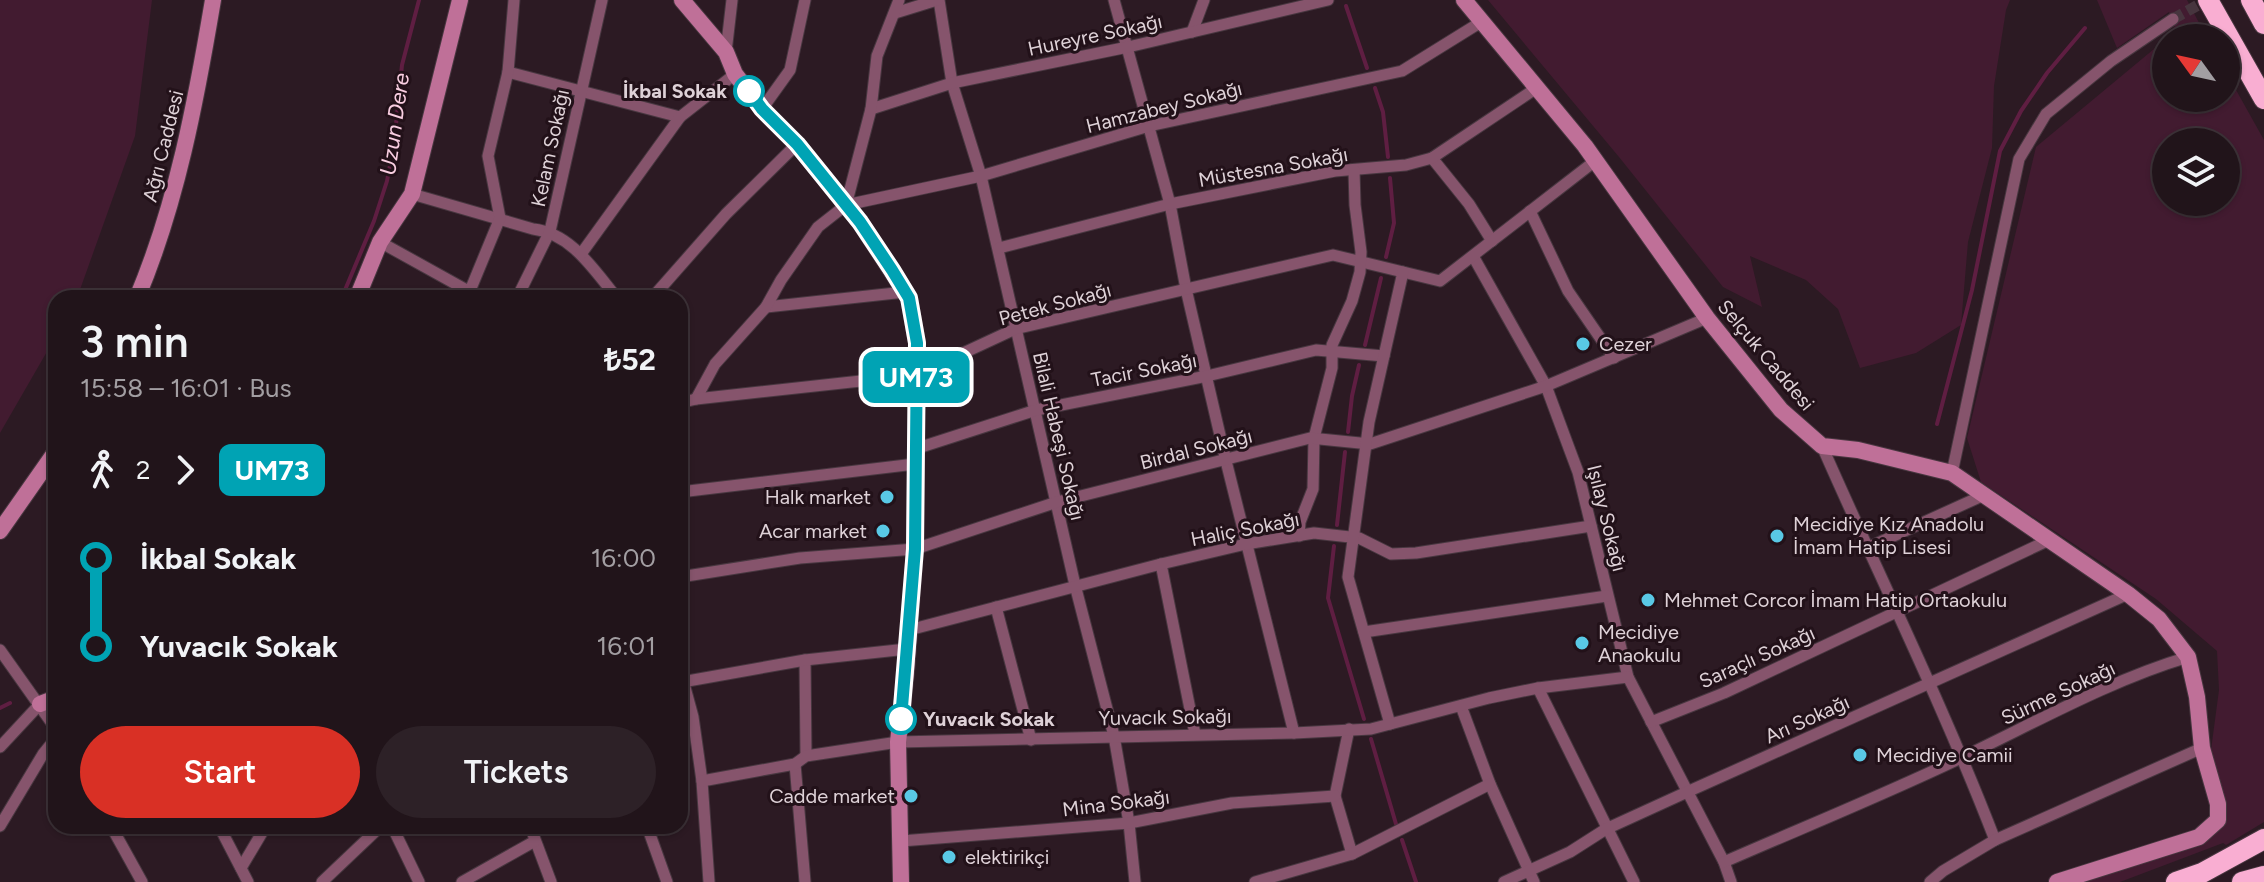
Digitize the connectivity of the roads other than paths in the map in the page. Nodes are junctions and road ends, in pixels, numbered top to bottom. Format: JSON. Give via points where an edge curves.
{"nodes":[{"id":1,"x":213,"y":0,"type":"edge"},
{"id":2,"x":460,"y":0,"type":"edge"},
{"id":3,"x":514,"y":0,"type":"edge"},
{"id":4,"x":602,"y":0,"type":"edge"},
{"id":5,"x":682,"y":0,"type":"edge"},
{"id":6,"x":732,"y":0,"type":"edge"},
{"id":7,"x":805,"y":0,"type":"edge"},
{"id":8,"x":899,"y":0,"type":"edge"},
{"id":9,"x":938,"y":0,"type":"edge"},
{"id":10,"x":1114,"y":0,"type":"edge"},
{"id":11,"x":1204,"y":0,"type":"edge"},
{"id":12,"x":1328,"y":0,"type":"edge"},
{"id":13,"x":1464,"y":0,"type":"edge"},
{"id":14,"x":2208,"y":0,"type":"edge"},
{"id":15,"x":2251,"y":0,"type":"edge"},
{"id":16,"x":895,"y":13,"type":"junction"},
{"id":17,"x":2173,"y":19,"type":"tunnel mouth"},
{"id":18,"x":1481,"y":22,"type":"junction"},
{"id":19,"x":2264,"y":24,"type":"edge"},
{"id":20,"x":1192,"y":32,"type":"junction"},
{"id":21,"x":1128,"y":47,"type":"junction"},
{"id":22,"x":726,"y":52,"type":"junction"},
{"id":23,"x":508,"y":72,"type":"junction"},
{"id":24,"x":735,"y":74,"type":"junction"},
{"id":25,"x":952,"y":83,"type":"junction"},
{"id":26,"x":1538,"y":87,"type":"junction"},
{"id":27,"x":581,"y":91,"type":"junction"},
{"id":28,"x":2264,"y":99,"type":"edge"},
{"id":29,"x":762,"y":109,"type":"junction"},
{"id":30,"x":871,"y":109,"type":"junction"},
{"id":31,"x":680,"y":117,"type":"junction"},
{"id":32,"x":1149,"y":126,"type":"junction"},
{"id":33,"x":797,"y":144,"type":"junction"},
{"id":34,"x":1432,"y":158,"type":"junction"},
{"id":35,"x":1595,"y":161,"type":"junction"},
{"id":36,"x":1354,"y":170,"type":"junction"},
{"id":37,"x":981,"y":176,"type":"junction"},
{"id":38,"x":412,"y":194,"type":"junction"},
{"id":39,"x":1170,"y":204,"type":"junction"},
{"id":40,"x":846,"y":205,"type":"junction"},
{"id":41,"x":1530,"y":211,"type":"junction"},
{"id":42,"x":500,"y":218,"type":"junction"},
{"id":43,"x":550,"y":231,"type":"junction"},
{"id":44,"x":1492,"y":241,"type":"junction"},
{"id":45,"x":380,"y":242,"type":"junction"},
{"id":46,"x":999,"y":248,"type":"junction"},
{"id":47,"x":581,"y":254,"type":"junction"},
{"id":48,"x":1473,"y":256,"type":"junction"},
{"id":49,"x":1361,"y":262,"type":"junction"},
{"id":50,"x":1403,"y":272,"type":"junction"},
{"id":51,"x":1186,"y":289,"type":"junction"},
{"id":52,"x":142,"y":290,"type":"edge"},
{"id":53,"x":360,"y":290,"type":"edge"},
{"id":54,"x":460,"y":290,"type":"edge"},
{"id":55,"x":470,"y":290,"type":"edge"},
{"id":56,"x":521,"y":290,"type":"edge"},
{"id":57,"x":610,"y":290,"type":"edge"},
{"id":58,"x":659,"y":290,"type":"edge"},
{"id":59,"x":905,"y":292,"type":"junction"},
{"id":60,"x":766,"y":307,"type":"junction"},
{"id":61,"x":1707,"y":318,"type":"junction"},
{"id":62,"x":1015,"y":329,"type":"junction"},
{"id":63,"x":1331,"y":351,"type":"junction"},
{"id":64,"x":1384,"y":356,"type":"junction"},
{"id":65,"x":1614,"y":358,"type":"junction"},
{"id":66,"x":916,"y":375,"type":"junction"},
{"id":67,"x":1207,"y":376,"type":"junction"},
{"id":68,"x":1546,"y":386,"type":"junction"},
{"id":69,"x":696,"y":399,"type":"junction"},
{"id":70,"x":688,"y":401,"type":"edge"},
{"id":71,"x":1036,"y":410,"type":"junction"},
{"id":72,"x":1314,"y":438,"type":"junction"},
{"id":73,"x":1366,"y":444,"type":"junction"},
{"id":74,"x":1822,"y":446,"type":"junction"},
{"id":75,"x":915,"y":456,"type":"junction"},
{"id":76,"x":1226,"y":461,"type":"junction"},
{"id":77,"x":48,"y":462,"type":"edge"},
{"id":78,"x":1952,"y":473,"type":"junction"},
{"id":79,"x":688,"y":491,"type":"edge"},
{"id":80,"x":1984,"y":495,"type":"junction"},
{"id":81,"x":1057,"y":502,"type":"junction"},
{"id":82,"x":1591,"y":526,"type":"junction"},
{"id":83,"x":0,"y":531,"type":"edge"},
{"id":84,"x":1299,"y":536,"type":"junction"},
{"id":85,"x":1353,"y":538,"type":"junction"},
{"id":86,"x":2049,"y":540,"type":"junction"},
{"id":87,"x":1246,"y":544,"type":"junction"},
{"id":88,"x":1867,"y":548,"type":"junction"},
{"id":89,"x":915,"y":549,"type":"junction"},
{"id":90,"x":1161,"y":564,"type":"junction"},
{"id":91,"x":688,"y":576,"type":"edge"},
{"id":92,"x":1075,"y":585,"type":"junction"},
{"id":93,"x":2128,"y":594,"type":"junction"},
{"id":94,"x":1607,"y":596,"type":"junction"},
{"id":95,"x":996,"y":607,"type":"junction"},
{"id":96,"x":1896,"y":613,"type":"junction"},
{"id":97,"x":909,"y":630,"type":"junction"},
{"id":98,"x":1364,"y":632,"type":"junction"},
{"id":99,"x":907,"y":649,"type":"junction"},
{"id":100,"x":0,"y":650,"type":"edge"},
{"id":101,"x":2188,"y":657,"type":"junction"},
{"id":102,"x":805,"y":660,"type":"junction"},
{"id":103,"x":1628,"y":677,"type":"junction"},
{"id":104,"x":688,"y":681,"type":"edge"},
{"id":105,"x":1932,"y":683,"type":"junction"},
{"id":106,"x":1538,"y":688,"type":"junction"},
{"id":107,"x":48,"y":701,"type":"edge"},
{"id":108,"x":688,"y":701,"type":"edge"},
{"id":109,"x":1461,"y":706,"type":"junction"},
{"id":110,"x":693,"y":717,"type":"junction"},
{"id":111,"x":688,"y":719,"type":"edge"},
{"id":112,"x":1651,"y":722,"type":"junction"},
{"id":113,"x":1390,"y":724,"type":"junction"},
{"id":114,"x":1349,"y":729,"type":"junction"},
{"id":115,"x":1294,"y":733,"type":"junction"},
{"id":116,"x":1195,"y":734,"type":"junction"},
{"id":117,"x":1114,"y":736,"type":"junction"},
{"id":118,"x":1031,"y":740,"type":"junction"},
{"id":119,"x":898,"y":742,"type":"junction"},
{"id":120,"x":0,"y":747,"type":"edge"},
{"id":121,"x":48,"y":748,"type":"edge"},
{"id":122,"x":2202,"y":748,"type":"junction"},
{"id":123,"x":806,"y":756,"type":"junction"},
{"id":124,"x":1963,"y":757,"type":"junction"},
{"id":125,"x":795,"y":764,"type":"junction"},
{"id":126,"x":702,"y":781,"type":"junction"},
{"id":127,"x":1490,"y":784,"type":"junction"},
{"id":128,"x":1687,"y":792,"type":"junction"},
{"id":129,"x":1335,"y":796,"type":"junction"},
{"id":130,"x":1129,"y":823,"type":"junction"},
{"id":131,"x":0,"y":826,"type":"edge"},
{"id":132,"x":1606,"y":829,"type":"junction"},
{"id":133,"x":115,"y":834,"type":"edge"},
{"id":134,"x":223,"y":834,"type":"edge"},
{"id":135,"x":261,"y":834,"type":"edge"},
{"id":136,"x":373,"y":834,"type":"edge"},
{"id":137,"x":396,"y":834,"type":"edge"},
{"id":138,"x":533,"y":834,"type":"edge"},
{"id":139,"x":650,"y":834,"type":"edge"},
{"id":140,"x":2264,"y":839,"type":"edge"},
{"id":141,"x":1995,"y":840,"type":"junction"},
{"id":142,"x":535,"y":841,"type":"junction"},
{"id":143,"x":901,"y":841,"type":"junction"},
{"id":144,"x":1352,"y":854,"type":"junction"},
{"id":145,"x":1724,"y":862,"type":"junction"},
{"id":146,"x":241,"y":868,"type":"junction"},
{"id":147,"x":1531,"y":876,"type":"edge"},
{"id":148,"x":2264,"y":876,"type":"edge"},
{"id":149,"x":142,"y":882,"type":"edge"},
{"id":150,"x":248,"y":882,"type":"edge"},
{"id":151,"x":322,"y":882,"type":"edge"},
{"id":152,"x":419,"y":882,"type":"edge"},
{"id":153,"x":462,"y":882,"type":"edge"},
{"id":154,"x":551,"y":882,"type":"edge"},
{"id":155,"x":667,"y":882,"type":"edge"},
{"id":156,"x":709,"y":882,"type":"edge"},
{"id":157,"x":805,"y":882,"type":"edge"},
{"id":158,"x":901,"y":882,"type":"edge"},
{"id":159,"x":1135,"y":882,"type":"edge"},
{"id":160,"x":1255,"y":882,"type":"edge"},
{"id":161,"x":1504,"y":882,"type":"edge"},
{"id":162,"x":1634,"y":882,"type":"edge"},
{"id":163,"x":1731,"y":882,"type":"edge"},
{"id":164,"x":1930,"y":882,"type":"edge"},
{"id":165,"x":2057,"y":882,"type":"edge"},
{"id":166,"x":2176,"y":882,"type":"edge"},
{"id":167,"x":2242,"y":882,"type":"edge"}],
"edges":[{"from":1,"to":52,"type":"street","name":"Ağrı Caddesi","via":[[192,126]]},
{"from":2,"to":38,"type":"street"},
{"from":3,"to":23,"type":"street"},
{"from":4,"to":27,"type":"street","name":"Kelam Sokağı"},
{"from":5,"to":22,"type":"street"},
{"from":6,"to":22,"type":"street"},
{"from":7,"to":29,"type":"street","via":[[790,70]]},
{"from":8,"to":16,"type":"street"},
{"from":9,"to":16,"type":"street"},
{"from":9,"to":25,"type":"street","name":"Bilali Habeşi Sokağı"},
{"from":10,"to":21,"type":"street"},
{"from":11,"to":20,"type":"street"},
{"from":12,"to":20,"type":"street","name":"Hureyre Sokağı"},
{"from":13,"to":18,"type":"street","name":"Selçuk Caddesi"},
{"from":14,"to":28,"type":"highway"},
{"from":15,"to":19,"type":"highway"},
{"from":16,"to":30,"type":"street","via":[[877,56]]},
{"from":17,"to":78,"type":"street","via":[[2046,114],[2023,150]]},
{"from":18,"to":26,"type":"street","name":"Selçuk Caddesi"},
{"from":18,"to":32,"type":"street","name":"Hamzabey Sokağı","via":[[1402,71]]},
{"from":20,"to":21,"type":"street","name":"Hureyre Sokağı"},
{"from":21,"to":25,"type":"street","name":"Hureyre Sokağı"},
{"from":21,"to":32,"type":"street"},
{"from":22,"to":24,"type":"street"},
{"from":23,"to":27,"type":"street"},
{"from":23,"to":42,"type":"street","via":[[488,156]]},
{"from":24,"to":29,"type":"street"},
{"from":24,"to":31,"type":"street"},
{"from":25,"to":30,"type":"street","name":"Hureyre Sokağı"},
{"from":25,"to":37,"type":"street","name":"Bilali Habeşi Sokağı"},
{"from":26,"to":34,"type":"street","name":"Müstesna Sokağı"},
{"from":26,"to":35,"type":"street","name":"Selçuk Caddesi"},
{"from":27,"to":31,"type":"street"},
{"from":27,"to":43,"type":"street","name":"Kelam Sokağı"},
{"from":29,"to":33,"type":"street"},
{"from":30,"to":40,"type":"street"},
{"from":31,"to":47,"type":"street"},
{"from":32,"to":37,"type":"street","name":"Hamzabey Sokağı"},
{"from":32,"to":39,"type":"street"},
{"from":33,"to":40,"type":"street"},
{"from":33,"to":58,"type":"street"},
{"from":34,"to":36,"type":"street","name":"Müstesna Sokağı"},
{"from":34,"to":44,"type":"street"},
{"from":35,"to":41,"type":"street"},
{"from":35,"to":61,"type":"street","name":"Selçuk Caddesi"},
{"from":36,"to":39,"type":"street","name":"Müstesna Sokağı"},
{"from":36,"to":49,"type":"street"},
{"from":37,"to":40,"type":"street","name":"Hamzabey Sokağı"},
{"from":37,"to":46,"type":"street","name":"Bilali Habeşi Sokağı"},
{"from":38,"to":42,"type":"street"},
{"from":38,"to":45,"type":"street"},
{"from":39,"to":46,"type":"street","name":"Müstesna Sokağı"},
{"from":39,"to":51,"type":"street"},
{"from":40,"to":59,"type":"street"},
{"from":40,"to":60,"type":"street","via":[[818,227]]},
{"from":41,"to":44,"type":"street"},
{"from":41,"to":65,"type":"street","via":[[1568,291]]},
{"from":42,"to":43,"type":"street"},
{"from":42,"to":55,"type":"street"},
{"from":43,"to":47,"type":"street"},
{"from":43,"to":56,"type":"street","name":"Kelam Sokağı"},
{"from":44,"to":48,"type":"street"},
{"from":45,"to":53,"type":"street"},
{"from":45,"to":54,"type":"street"},
{"from":46,"to":62,"type":"street","name":"Bilali Habeşi Sokağı"},
{"from":47,"to":57,"type":"street"},
{"from":48,"to":50,"type":"street","name":"Petek Sokağı","via":[[1440,281]]},
{"from":48,"to":68,"type":"street","name":"Işılay Sokağı"},
{"from":49,"to":50,"type":"street","name":"Petek Sokağı"},
{"from":49,"to":51,"type":"street","name":"Petek Sokağı","via":[[1333,255]]},
{"from":49,"to":63,"type":"street"},
{"from":50,"to":64,"type":"street"},
{"from":51,"to":62,"type":"street","name":"Petek Sokağı"},
{"from":51,"to":67,"type":"street"},
{"from":59,"to":60,"type":"street"},
{"from":59,"to":66,"type":"street","via":[[914,319]]},
{"from":60,"to":69,"type":"street","via":[[715,364]]},
{"from":61,"to":65,"type":"street","name":"Birdal Sokağı"},
{"from":61,"to":74,"type":"street","name":"Selçuk Caddesi","via":[[1781,410]]},
{"from":62,"to":66,"type":"street","name":"Petek Sokağı"},
{"from":62,"to":71,"type":"street","name":"Bilali Habeşi Sokağı"},
{"from":63,"to":64,"type":"street","name":"Tacir Sokağı"},
{"from":63,"to":67,"type":"street","name":"Tacir Sokağı"},
{"from":63,"to":72,"type":"street","via":[[1332,368]]},
{"from":64,"to":73,"type":"street"},
{"from":65,"to":68,"type":"street","name":"Birdal Sokağı"},
{"from":66,"to":69,"type":"street","name":"Petek Sokağı"},
{"from":66,"to":75,"type":"street"},
{"from":67,"to":71,"type":"street","name":"Tacir Sokağı"},
{"from":67,"to":76,"type":"street"},
{"from":68,"to":73,"type":"street","name":"Birdal Sokağı"},
{"from":68,"to":82,"type":"street","name":"Işılay Sokağı","via":[[1578,472]]},
{"from":69,"to":70,"type":"street","name":"Petek Sokağı"},
{"from":71,"to":75,"type":"street","name":"Tacir Sokağı"},
{"from":71,"to":81,"type":"street","name":"Bilali Habeşi Sokağı"},
{"from":72,"to":73,"type":"street","name":"Birdal Sokağı"},
{"from":72,"to":76,"type":"street","name":"Birdal Sokağı"},
{"from":72,"to":84,"type":"street","via":[[1313,489]]},
{"from":73,"to":85,"type":"street"},
{"from":74,"to":78,"type":"street"},
{"from":74,"to":88,"type":"street"},
{"from":75,"to":79,"type":"street","name":"Tacir Sokağı"},
{"from":75,"to":89,"type":"street"},
{"from":76,"to":81,"type":"street","name":"Birdal Sokağı"},
{"from":76,"to":87,"type":"street"},
{"from":77,"to":83,"type":"street"},
{"from":78,"to":80,"type":"street"},
{"from":80,"to":86,"type":"street"},
{"from":80,"to":88,"type":"street"},
{"from":81,"to":89,"type":"street","name":"Birdal Sokağı"},
{"from":81,"to":92,"type":"street","name":"Bilali Habeşi Sokağı"},
{"from":82,"to":85,"type":"street","name":"Haliç Sokağı","via":[[1416,553],[1391,554]]},
{"from":82,"to":94,"type":"street","name":"Işılay Sokağı"},
{"from":84,"to":85,"type":"street","name":"Haliç Sokağı"},
{"from":84,"to":87,"type":"street","name":"Haliç Sokağı"},
{"from":85,"to":98,"type":"street","via":[[1348,577]]},
{"from":86,"to":93,"type":"street"},
{"from":86,"to":96,"type":"street","name":"Saraçlı Sokağı"},
{"from":87,"to":90,"type":"street","name":"Haliç Sokağı"},
{"from":87,"to":115,"type":"street"},
{"from":88,"to":96,"type":"street"},
{"from":89,"to":91,"type":"street","name":"Birdal Sokağı","via":[[800,558]]},
{"from":89,"to":97,"type":"street"},
{"from":90,"to":92,"type":"street","name":"Haliç Sokağı"},
{"from":90,"to":116,"type":"street"},
{"from":92,"to":95,"type":"street","name":"Haliç Sokağı"},
{"from":92,"to":117,"type":"street","name":"Bilali Habeşi Sokağı"},
{"from":93,"to":101,"type":"street","via":[[2159,619]]},
{"from":93,"to":105,"type":"street","name":"Arı Sokağı"},
{"from":94,"to":98,"type":"street"},
{"from":94,"to":103,"type":"street","name":"Işılay Sokağı"},
{"from":95,"to":97,"type":"street","name":"Haliç Sokağı"},
{"from":95,"to":118,"type":"street"},
{"from":96,"to":105,"type":"street"},
{"from":96,"to":112,"type":"street","name":"Saraçlı Sokağı"},
{"from":97,"to":99,"type":"street"},
{"from":98,"to":113,"type":"street"},
{"from":99,"to":102,"type":"street"},
{"from":99,"to":119,"type":"street"},
{"from":100,"to":107,"type":"street"},
{"from":101,"to":122,"type":"street"},
{"from":101,"to":124,"type":"street","name":"Sürme Sokağı"},
{"from":102,"to":104,"type":"street"},
{"from":102,"to":123,"type":"street"},
{"from":103,"to":106,"type":"street","name":"Yuvacık Sokağı"},
{"from":103,"to":112,"type":"street","name":"Işılay Sokağı"},
{"from":105,"to":124,"type":"street"},
{"from":105,"to":128,"type":"street","name":"Arı Sokağı"},
{"from":106,"to":109,"type":"street","name":"Yuvacık Sokağı"},
{"from":106,"to":132,"type":"street"},
{"from":107,"to":120,"type":"street"},
{"from":108,"to":110,"type":"street"},
{"from":109,"to":113,"type":"street","name":"Yuvacık Sokağı"},
{"from":109,"to":127,"type":"street"},
{"from":110,"to":111,"type":"street"},
{"from":110,"to":126,"type":"street"},
{"from":112,"to":128,"type":"street","name":"Işılay Sokağı"},
{"from":113,"to":114,"type":"street","name":"Yuvacık Sokağı"},
{"from":114,"to":115,"type":"street","name":"Yuvacık Sokağı"},
{"from":114,"to":129,"type":"street"},
{"from":115,"to":116,"type":"street","name":"Yuvacık Sokağı"},
{"from":116,"to":117,"type":"street","name":"Yuvacık Sokağı"},
{"from":117,"to":118,"type":"street","name":"Yuvacık Sokağı"},
{"from":117,"to":130,"type":"street","name":"Bilali Habeşi Sokağı"},
{"from":118,"to":119,"type":"street","name":"Yuvacık Sokağı"},
{"from":119,"to":123,"type":"street","name":"Yuvacık Sokağı"},
{"from":119,"to":143,"type":"street"},
{"from":121,"to":131,"type":"street"},
{"from":122,"to":141,"type":"street"},
{"from":122,"to":165,"type":"street","via":[[2218,820],[2199,837]]},
{"from":123,"to":125,"type":"street","name":"Yuvacık Sokağı"},
{"from":124,"to":141,"type":"street"},
{"from":124,"to":145,"type":"street","name":"Sürme Sokağı"},
{"from":125,"to":126,"type":"street","name":"Yuvacık Sokağı"},
{"from":125,"to":157,"type":"street"},
{"from":126,"to":156,"type":"street"},
{"from":127,"to":144,"type":"street"},
{"from":127,"to":147,"type":"street"},
{"from":128,"to":132,"type":"street","name":"Arı Sokağı"},
{"from":128,"to":145,"type":"street","name":"Işılay Sokağı"},
{"from":129,"to":130,"type":"street","name":"Mina Sokağı","via":[[1232,803]]},
{"from":129,"to":144,"type":"street"},
{"from":130,"to":143,"type":"street","name":"Mina Sokağı"},
{"from":130,"to":159,"type":"street","name":"Bilali Habeşi Sokağı"},
{"from":132,"to":147,"type":"street","name":"Arı Sokağı"},
{"from":132,"to":162,"type":"street"},
{"from":133,"to":149,"type":"street"},
{"from":134,"to":146,"type":"street"},
{"from":135,"to":146,"type":"street"},
{"from":136,"to":151,"type":"street"},
{"from":137,"to":152,"type":"street"},
{"from":138,"to":142,"type":"street"},
{"from":139,"to":155,"type":"street"},
{"from":140,"to":166,"type":"highway"},
{"from":141,"to":164,"type":"street"},
{"from":142,"to":153,"type":"street"},
{"from":142,"to":154,"type":"street"},
{"from":143,"to":158,"type":"street"},
{"from":144,"to":160,"type":"street"},
{"from":145,"to":163,"type":"street","name":"Işılay Sokağı"},
{"from":146,"to":150,"type":"street"},
{"from":147,"to":161,"type":"street","name":"Arı Sokağı"},
{"from":148,"to":167,"type":"highway"}]}
